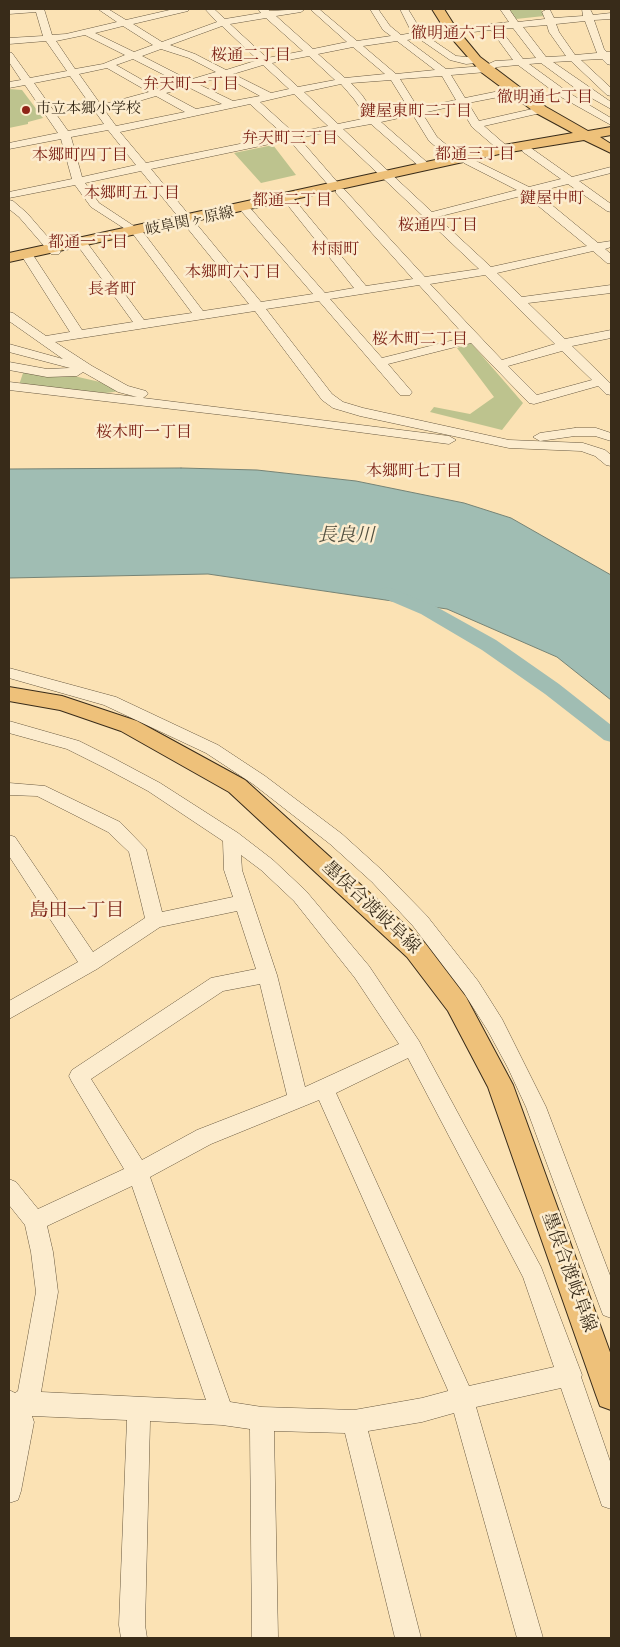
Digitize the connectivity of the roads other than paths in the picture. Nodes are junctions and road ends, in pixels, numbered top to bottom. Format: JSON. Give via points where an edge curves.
{"nodes":[{"id":1,"x":39,"y":9,"type":"edge"},
{"id":2,"x":102,"y":9,"type":"edge"},
{"id":3,"x":142,"y":9,"type":"edge"},
{"id":4,"x":185,"y":9,"type":"edge"},
{"id":5,"x":210,"y":9,"type":"edge"},
{"id":6,"x":301,"y":9,"type":"edge"},
{"id":7,"x":314,"y":9,"type":"edge"},
{"id":8,"x":374,"y":9,"type":"edge"},
{"id":9,"x":404,"y":9,"type":"edge"},
{"id":10,"x":438,"y":9,"type":"edge"},
{"id":11,"x":444,"y":9,"type":"edge"},
{"id":12,"x":448,"y":9,"type":"edge"},
{"id":13,"x":504,"y":9,"type":"edge"},
{"id":14,"x":545,"y":9,"type":"edge"},
{"id":15,"x":9,"y":11,"type":"edge"},
{"id":16,"x":265,"y":12,"type":"edge"},
{"id":17,"x":587,"y":13,"type":"edge"},
{"id":18,"x":154,"y":16,"type":"junction"},
{"id":19,"x":611,"y":16,"type":"edge"},
{"id":20,"x":550,"y":20,"type":"junction"},
{"id":21,"x":224,"y":22,"type":"junction"},
{"id":22,"x":126,"y":23,"type":"junction"},
{"id":23,"x":517,"y":24,"type":"junction"},
{"id":24,"x":492,"y":26,"type":"junction"},
{"id":25,"x":454,"y":30,"type":"junction"},
{"id":26,"x":86,"y":32,"type":"junction"},
{"id":27,"x":194,"y":34,"type":"junction"},
{"id":28,"x":419,"y":34,"type":"junction"},
{"id":29,"x":398,"y":37,"type":"junction"},
{"id":30,"x":49,"y":38,"type":"junction"},
{"id":31,"x":9,"y":41,"type":"edge"},
{"id":32,"x":354,"y":44,"type":"junction"},
{"id":33,"x":162,"y":46,"type":"junction"},
{"id":34,"x":310,"y":52,"type":"junction"},
{"id":35,"x":9,"y":55,"type":"edge"},
{"id":36,"x":607,"y":55,"type":"edge"},
{"id":37,"x":135,"y":56,"type":"junction"},
{"id":38,"x":573,"y":58,"type":"junction"},
{"id":39,"x":543,"y":60,"type":"junction"},
{"id":40,"x":266,"y":61,"type":"junction"},
{"id":41,"x":520,"y":62,"type":"junction"},
{"id":42,"x":611,"y":64,"type":"edge"},
{"id":43,"x":108,"y":65,"type":"junction"},
{"id":44,"x":484,"y":66,"type":"junction"},
{"id":45,"x":73,"y":72,"type":"junction"},
{"id":46,"x":224,"y":72,"type":"junction"},
{"id":47,"x":445,"y":73,"type":"junction"},
{"id":48,"x":394,"y":77,"type":"junction"},
{"id":49,"x":343,"y":81,"type":"junction"},
{"id":50,"x":26,"y":82,"type":"junction"},
{"id":51,"x":189,"y":83,"type":"junction"},
{"id":52,"x":9,"y":85,"type":"edge"},
{"id":53,"x":296,"y":90,"type":"junction"},
{"id":54,"x":157,"y":92,"type":"junction"},
{"id":55,"x":514,"y":92,"type":"junction"},
{"id":56,"x":611,"y":93,"type":"edge"},
{"id":57,"x":593,"y":95,"type":"junction"},
{"id":58,"x":269,"y":96,"type":"junction"},
{"id":59,"x":252,"y":100,"type":"junction"},
{"id":60,"x":462,"y":103,"type":"junction"},
{"id":61,"x":232,"y":105,"type":"junction"},
{"id":62,"x":611,"y":106,"type":"edge"},
{"id":63,"x":98,"y":109,"type":"junction"},
{"id":64,"x":541,"y":110,"type":"junction"},
{"id":65,"x":417,"y":112,"type":"junction"},
{"id":66,"x":196,"y":113,"type":"junction"},
{"id":67,"x":374,"y":121,"type":"junction"},
{"id":68,"x":611,"y":122,"type":"edge"},
{"id":69,"x":476,"y":125,"type":"junction"},
{"id":70,"x":112,"y":128,"type":"junction"},
{"id":71,"x":338,"y":128,"type":"junction"},
{"id":72,"x":65,"y":135,"type":"junction"},
{"id":73,"x":598,"y":135,"type":"edge"},
{"id":74,"x":293,"y":138,"type":"junction"},
{"id":75,"x":611,"y":144,"type":"edge"},
{"id":76,"x":9,"y":146,"type":"edge"},
{"id":77,"x":504,"y":149,"type":"junction"},
{"id":78,"x":611,"y":149,"type":"edge"},
{"id":79,"x":527,"y":150,"type":"junction"},
{"id":80,"x":463,"y":160,"type":"junction"},
{"id":81,"x":425,"y":166,"type":"junction"},
{"id":82,"x":144,"y":168,"type":"junction"},
{"id":83,"x":611,"y":170,"type":"edge"},
{"id":84,"x":387,"y":178,"type":"junction"},
{"id":85,"x":572,"y":180,"type":"junction"},
{"id":86,"x":78,"y":181,"type":"junction"},
{"id":87,"x":338,"y":188,"type":"junction"},
{"id":88,"x":527,"y":192,"type":"junction"},
{"id":89,"x":9,"y":195,"type":"edge"},
{"id":90,"x":290,"y":201,"type":"junction"},
{"id":91,"x":9,"y":202,"type":"edge"},
{"id":92,"x":611,"y":209,"type":"edge"},
{"id":93,"x":247,"y":211,"type":"junction"},
{"id":94,"x":428,"y":216,"type":"junction"},
{"id":95,"x":189,"y":221,"type":"junction"},
{"id":96,"x":137,"y":232,"type":"junction"},
{"id":97,"x":611,"y":244,"type":"edge"},
{"id":98,"x":84,"y":246,"type":"junction"},
{"id":99,"x":598,"y":248,"type":"junction"},
{"id":100,"x":53,"y":250,"type":"junction"},
{"id":101,"x":9,"y":258,"type":"edge"},
{"id":102,"x":29,"y":258,"type":"junction"},
{"id":103,"x":611,"y":260,"type":"edge"},
{"id":104,"x":9,"y":262,"type":"edge"},
{"id":105,"x":488,"y":271,"type":"junction"},
{"id":106,"x":421,"y":281,"type":"junction"},
{"id":107,"x":611,"y":290,"type":"edge"},
{"id":108,"x":364,"y":291,"type":"junction"},
{"id":109,"x":323,"y":298,"type":"junction"},
{"id":110,"x":518,"y":301,"type":"junction"},
{"id":111,"x":259,"y":308,"type":"junction"},
{"id":112,"x":9,"y":316,"type":"edge"},
{"id":113,"x":200,"y":316,"type":"junction"},
{"id":114,"x":141,"y":325,"type":"junction"},
{"id":115,"x":78,"y":334,"type":"junction"},
{"id":116,"x":611,"y":334,"type":"edge"},
{"id":117,"x":474,"y":339,"type":"junction"},
{"id":118,"x":42,"y":340,"type":"junction"},
{"id":119,"x":562,"y":344,"type":"junction"},
{"id":120,"x":9,"y":348,"type":"edge"},
{"id":121,"x":378,"y":363,"type":"junction"},
{"id":122,"x":498,"y":365,"type":"junction"},
{"id":123,"x":9,"y":366,"type":"edge"},
{"id":124,"x":87,"y":368,"type":"junction"},
{"id":125,"x":600,"y":381,"type":"junction"},
{"id":126,"x":9,"y":386,"type":"edge"},
{"id":127,"x":611,"y":391,"type":"edge"},
{"id":128,"x":405,"y":392,"type":"dead end"},
{"id":129,"x":177,"y":406,"type":"junction"},
{"id":130,"x":575,"y":432,"type":"junction"},
{"id":131,"x":465,"y":434,"type":"junction"},
{"id":132,"x":611,"y":437,"type":"edge"},
{"id":133,"x":611,"y":443,"type":"edge"},
{"id":134,"x":583,"y":447,"type":"junction"},
{"id":135,"x":611,"y":462,"type":"edge"},
{"id":136,"x":9,"y":673,"type":"edge"},
{"id":137,"x":9,"y":694,"type":"edge"},
{"id":138,"x":9,"y":727,"type":"edge"},
{"id":139,"x":9,"y":789,"type":"edge"},
{"id":140,"x":232,"y":838,"type":"junction"},
{"id":141,"x":9,"y":842,"type":"edge"},
{"id":142,"x":243,"y":902,"type":"junction"},
{"id":143,"x":156,"y":921,"type":"junction"},
{"id":144,"x":90,"y":964,"type":"junction"},
{"id":145,"x":267,"y":975,"type":"junction"},
{"id":146,"x":9,"y":1011,"type":"edge"},
{"id":147,"x":412,"y":1047,"type":"junction"},
{"id":148,"x":324,"y":1089,"type":"junction"},
{"id":149,"x":298,"y":1099,"type":"junction"},
{"id":150,"x":138,"y":1173,"type":"junction"},
{"id":151,"x":9,"y":1189,"type":"edge"},
{"id":152,"x":35,"y":1221,"type":"junction"},
{"id":153,"x":611,"y":1307,"type":"edge"},
{"id":154,"x":570,"y":1375,"type":"junction"},
{"id":155,"x":611,"y":1395,"type":"edge"},
{"id":156,"x":461,"y":1399,"type":"junction"},
{"id":157,"x":13,"y":1404,"type":"edge"},
{"id":158,"x":139,"y":1410,"type":"junction"},
{"id":159,"x":222,"y":1413,"type":"junction"},
{"id":160,"x":262,"y":1419,"type":"junction"},
{"id":161,"x":354,"y":1422,"type":"junction"},
{"id":162,"x":9,"y":1490,"type":"edge"},
{"id":163,"x":611,"y":1497,"type":"edge"},
{"id":164,"x":134,"y":1638,"type":"edge"},
{"id":165,"x":265,"y":1638,"type":"edge"},
{"id":166,"x":408,"y":1638,"type":"edge"},
{"id":167,"x":530,"y":1638,"type":"edge"}],
"edges":[{"from":1,"to":15,"type":"street"},
{"from":1,"to":30,"type":"street"},
{"from":2,"to":22,"type":"street"},
{"from":3,"to":18,"type":"street"},
{"from":4,"to":18,"type":"street"},
{"from":5,"to":21,"type":"street"},
{"from":6,"to":16,"type":"street"},
{"from":7,"to":32,"type":"street"},
{"from":8,"to":29,"type":"street","via":[[386,28]]},
{"from":9,"to":28,"type":"street"},
{"from":10,"to":25,"type":"main road"},
{"from":11,"to":12,"type":"street"},
{"from":11,"to":25,"type":"main road"},
{"from":13,"to":23,"type":"street"},
{"from":14,"to":20,"type":"street"},
{"from":16,"to":21,"type":"street"},
{"from":16,"to":34,"type":"street"},
{"from":17,"to":19,"type":"street"},
{"from":17,"to":20,"type":"street"},
{"from":17,"to":36,"type":"street","via":[[599,50]]},
{"from":18,"to":22,"type":"street"},
{"from":18,"to":27,"type":"street"},
{"from":20,"to":23,"type":"street"},
{"from":20,"to":38,"type":"street"},
{"from":21,"to":27,"type":"street"},
{"from":21,"to":40,"type":"street"},
{"from":22,"to":26,"type":"street"},
{"from":22,"to":33,"type":"street"},
{"from":23,"to":24,"type":"street"},
{"from":23,"to":39,"type":"street"},
{"from":24,"to":25,"type":"street"},
{"from":24,"to":41,"type":"street"},
{"from":25,"to":28,"type":"street"},
{"from":25,"to":44,"type":"main road"},
{"from":26,"to":30,"type":"street"},
{"from":26,"to":37,"type":"street"},
{"from":27,"to":33,"type":"street"},
{"from":28,"to":29,"type":"street"},
{"from":28,"to":44,"type":"street","via":[[453,58]]},
{"from":29,"to":32,"type":"street"},
{"from":29,"to":47,"type":"street"},
{"from":30,"to":31,"type":"street"},
{"from":30,"to":45,"type":"street"},
{"from":32,"to":34,"type":"street"},
{"from":32,"to":48,"type":"street"},
{"from":33,"to":37,"type":"street"},
{"from":33,"to":46,"type":"street"},
{"from":34,"to":40,"type":"street"},
{"from":34,"to":49,"type":"street"},
{"from":35,"to":50,"type":"street"},
{"from":36,"to":38,"type":"street"},
{"from":36,"to":42,"type":"street"},
{"from":37,"to":43,"type":"street"},
{"from":37,"to":51,"type":"street"},
{"from":38,"to":39,"type":"street"},
{"from":38,"to":56,"type":"street"},
{"from":39,"to":41,"type":"street"},
{"from":39,"to":57,"type":"street"},
{"from":40,"to":46,"type":"street"},
{"from":40,"to":53,"type":"street"},
{"from":41,"to":44,"type":"street"},
{"from":41,"to":68,"type":"street","via":[[565,95]]},
{"from":43,"to":45,"type":"street"},
{"from":43,"to":54,"type":"street"},
{"from":44,"to":47,"type":"street"},
{"from":44,"to":55,"type":"main road"},
{"from":44,"to":73,"type":"main road","via":[[537,103]]},
{"from":45,"to":50,"type":"street"},
{"from":45,"to":63,"type":"street"},
{"from":46,"to":51,"type":"street"},
{"from":46,"to":58,"type":"street"},
{"from":47,"to":48,"type":"street"},
{"from":47,"to":60,"type":"street"},
{"from":48,"to":49,"type":"street"},
{"from":48,"to":65,"type":"street"},
{"from":49,"to":53,"type":"street"},
{"from":49,"to":67,"type":"street"},
{"from":50,"to":52,"type":"street"},
{"from":50,"to":72,"type":"street"},
{"from":51,"to":54,"type":"street"},
{"from":51,"to":61,"type":"street"},
{"from":53,"to":58,"type":"street"},
{"from":53,"to":71,"type":"street"},
{"from":54,"to":63,"type":"street"},
{"from":54,"to":66,"type":"street"},
{"from":55,"to":60,"type":"street"},
{"from":55,"to":64,"type":"main road"},
{"from":56,"to":57,"type":"street"},
{"from":57,"to":62,"type":"street"},
{"from":58,"to":59,"type":"street"},
{"from":59,"to":61,"type":"street"},
{"from":59,"to":74,"type":"street"},
{"from":60,"to":65,"type":"street"},
{"from":60,"to":69,"type":"street"},
{"from":61,"to":66,"type":"street"},
{"from":63,"to":70,"type":"street"},
{"from":64,"to":69,"type":"street"},
{"from":64,"to":73,"type":"main road"},
{"from":65,"to":67,"type":"street"},
{"from":65,"to":80,"type":"street","via":[[433,139]]},
{"from":66,"to":70,"type":"street"},
{"from":67,"to":71,"type":"street"},
{"from":67,"to":81,"type":"street"},
{"from":69,"to":77,"type":"street"},
{"from":70,"to":72,"type":"street"},
{"from":70,"to":82,"type":"street"},
{"from":71,"to":74,"type":"street"},
{"from":71,"to":84,"type":"street"},
{"from":72,"to":76,"type":"street"},
{"from":72,"to":86,"type":"street"},
{"from":73,"to":75,"type":"main road"},
{"from":73,"to":77,"type":"main road","name":"岐阜関ヶ原線"},
{"from":73,"to":78,"type":"main road"},
{"from":73,"to":79,"type":"main road","name":"岐阜関ヶ原線"},
{"from":74,"to":82,"type":"street"},
{"from":74,"to":87,"type":"street"},
{"from":77,"to":80,"type":"main road","name":"岐阜関ヶ原線"},
{"from":79,"to":80,"type":"main road","name":"岐阜関ヶ原線"},
{"from":79,"to":85,"type":"street"},
{"from":80,"to":81,"type":"main road","name":"岐阜関ヶ原線"},
{"from":80,"to":84,"type":"main road","name":"岐阜関ヶ原線"},
{"from":80,"to":88,"type":"street"},
{"from":81,"to":84,"type":"main road","name":"岐阜関ヶ原線"},
{"from":82,"to":86,"type":"street"},
{"from":82,"to":95,"type":"street"},
{"from":83,"to":85,"type":"street"},
{"from":84,"to":87,"type":"main road","name":"岐阜関ヶ原線"},
{"from":84,"to":94,"type":"street"},
{"from":85,"to":88,"type":"street"},
{"from":85,"to":92,"type":"street"},
{"from":86,"to":89,"type":"street"},
{"from":86,"to":96,"type":"street","via":[[95,205]]},
{"from":87,"to":90,"type":"main road","name":"岐阜関ヶ原線"},
{"from":87,"to":95,"type":"main road","name":"岐阜関ヶ原線"},
{"from":87,"to":106,"type":"street"},
{"from":88,"to":94,"type":"street"},
{"from":88,"to":99,"type":"street"},
{"from":90,"to":93,"type":"main road","name":"岐阜関ヶ原線"},
{"from":90,"to":108,"type":"street"},
{"from":91,"to":100,"type":"street"},
{"from":93,"to":95,"type":"main road","name":"岐阜関ヶ原線"},
{"from":93,"to":109,"type":"street"},
{"from":94,"to":105,"type":"street"},
{"from":95,"to":96,"type":"main road","name":"岐阜関ヶ原線"},
{"from":95,"to":111,"type":"street"},
{"from":96,"to":98,"type":"main road","name":"岐阜関ヶ原線"},
{"from":96,"to":100,"type":"main road","name":"岐阜関ヶ原線"},
{"from":96,"to":113,"type":"street"},
{"from":97,"to":99,"type":"street"},
{"from":98,"to":100,"type":"main road","name":"岐阜関ヶ原線"},
{"from":98,"to":114,"type":"street"},
{"from":99,"to":103,"type":"street"},
{"from":99,"to":105,"type":"street"},
{"from":100,"to":101,"type":"main road","name":"岐阜関ヶ原線"},
{"from":100,"to":102,"type":"main road","name":"岐阜関ヶ原線"},
{"from":102,"to":104,"type":"main road","name":"岐阜関ヶ原線"},
{"from":102,"to":115,"type":"street"},
{"from":105,"to":106,"type":"street"},
{"from":105,"to":110,"type":"street"},
{"from":106,"to":108,"type":"street"},
{"from":106,"to":117,"type":"street"},
{"from":107,"to":110,"type":"street"},
{"from":108,"to":109,"type":"street"},
{"from":109,"to":111,"type":"street"},
{"from":109,"to":121,"type":"street"},
{"from":110,"to":119,"type":"street"},
{"from":111,"to":113,"type":"street"},
{"from":111,"to":131,"type":"street","via":[[328,398],[360,412]]},
{"from":112,"to":118,"type":"street"},
{"from":113,"to":114,"type":"street"},
{"from":114,"to":115,"type":"street"},
{"from":115,"to":118,"type":"street"},
{"from":116,"to":119,"type":"street"},
{"from":117,"to":121,"type":"street"},
{"from":117,"to":122,"type":"street"},
{"from":118,"to":124,"type":"street"},
{"from":119,"to":122,"type":"street","via":[[558,348]]},
{"from":119,"to":125,"type":"street"},
{"from":120,"to":124,"type":"street"},
{"from":121,"to":128,"type":"street"},
{"from":122,"to":125,"type":"street","via":[[534,400]]},
{"from":123,"to":124,"type":"street","via":[[47,373],[74,373]]},
{"from":124,"to":129,"type":"street","via":[[123,388],[167,400]]},
{"from":125,"to":127,"type":"street"},
{"from":126,"to":129,"type":"street"},
{"from":129,"to":134,"type":"street","via":[[511,449],[545,451]]},
{"from":130,"to":131,"type":"street","via":[[535,437],[488,431]]},
{"from":130,"to":132,"type":"street","via":[[596,432]]},
{"from":130,"to":133,"type":"street"},
{"from":131,"to":134,"type":"street","via":[[509,444]]},
{"from":134,"to":135,"type":"street","via":[[601,453]]},
{"from":136,"to":153,"type":"street","via":[[110,701],[212,749],[259,780],[336,839],[420,921],[471,987],[516,1064],[536,1107]]},
{"from":137,"to":155,"type":"main road","name":"墨俣合渡岐阜線","via":[[62,703],[129,726],[237,786],[416,950],[457,1004],[500,1085]]},
{"from":138,"to":140,"type":"street","via":[[72,745],[109,763],[154,787]]},
{"from":139,"to":143,"type":"street","via":[[39,790],[114,828],[137,849]]},
{"from":140,"to":142,"type":"street","via":[[233,870]]},
{"from":140,"to":147,"type":"street","via":[[300,896],[362,972]]},
{"from":141,"to":144,"type":"street"},
{"from":142,"to":143,"type":"street"},
{"from":142,"to":145,"type":"street"},
{"from":143,"to":144,"type":"street"},
{"from":144,"to":146,"type":"street"},
{"from":145,"to":149,"type":"street"},
{"from":145,"to":150,"type":"street","via":[[218,984],[79,1076]]},
{"from":147,"to":148,"type":"street"},
{"from":147,"to":154,"type":"street","via":[[533,1274]]},
{"from":148,"to":149,"type":"street"},
{"from":148,"to":156,"type":"street"},
{"from":149,"to":150,"type":"street","via":[[204,1137]]},
{"from":150,"to":152,"type":"street"},
{"from":150,"to":159,"type":"street"},
{"from":151,"to":152,"type":"street"},
{"from":152,"to":157,"type":"street","via":[[46,1292],[44,1316],[28,1397]]},
{"from":154,"to":156,"type":"street"},
{"from":154,"to":163,"type":"street"},
{"from":156,"to":161,"type":"street","via":[[422,1410]]},
{"from":156,"to":167,"type":"street"},
{"from":157,"to":158,"type":"street"},
{"from":157,"to":162,"type":"street","via":[[22,1422]]},
{"from":158,"to":159,"type":"street"},
{"from":158,"to":164,"type":"street"},
{"from":159,"to":160,"type":"street"},
{"from":160,"to":161,"type":"street"},
{"from":160,"to":165,"type":"street"},
{"from":161,"to":166,"type":"street"}]}
